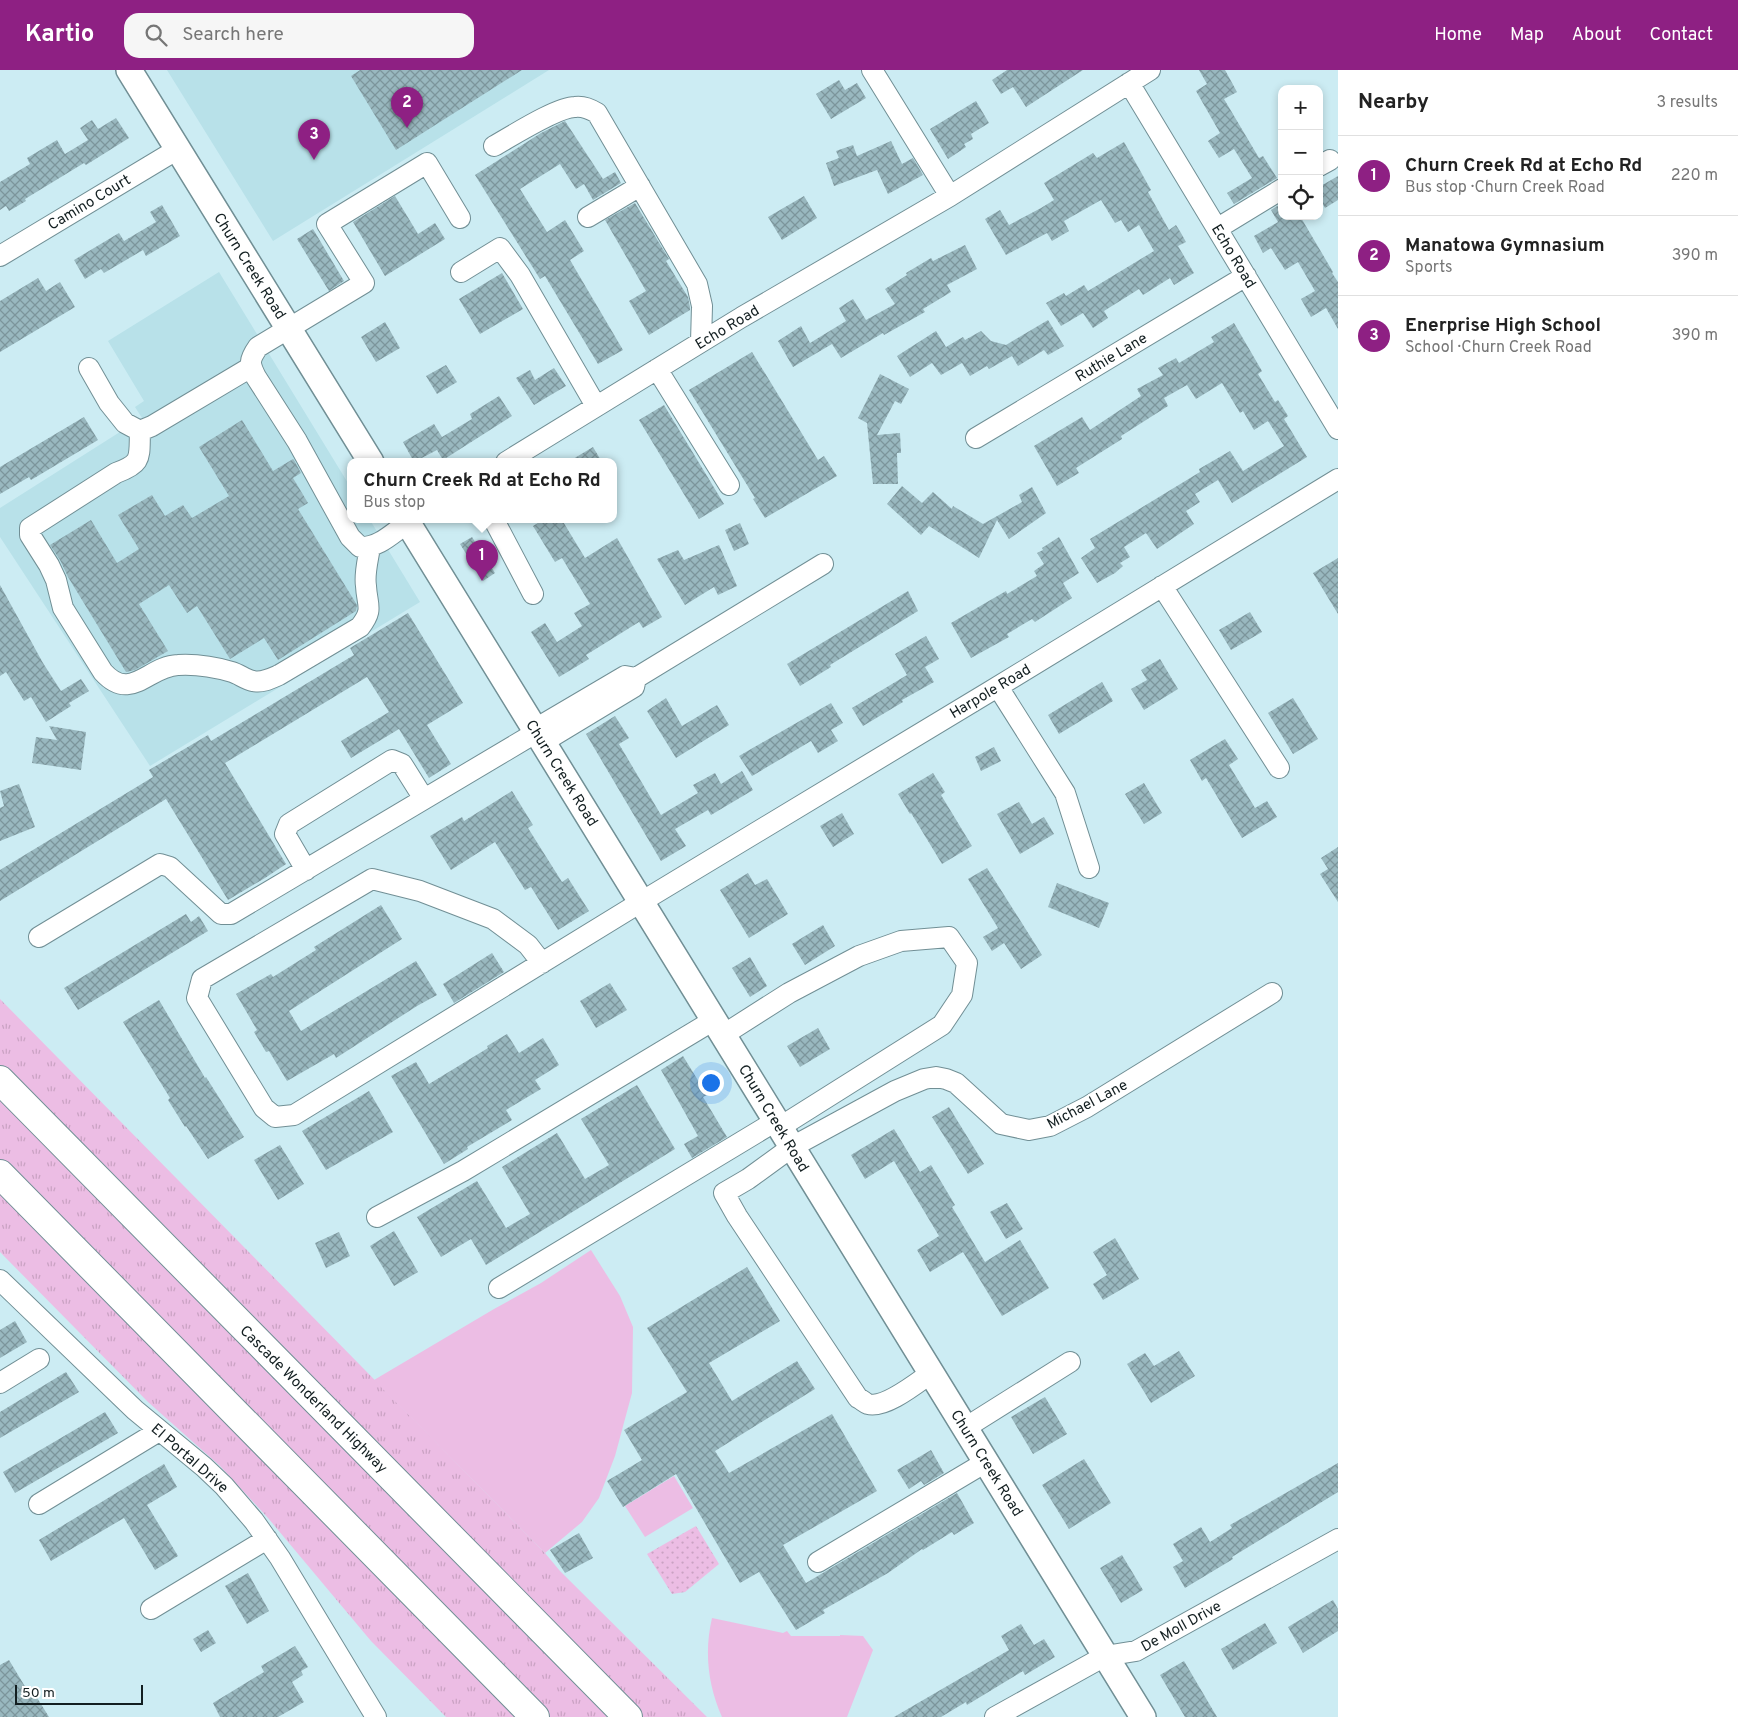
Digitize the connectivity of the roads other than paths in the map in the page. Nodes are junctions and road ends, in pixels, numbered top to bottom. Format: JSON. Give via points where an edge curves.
{"nodes":[{"id":1,"x":129,"y":70,"type":"edge"},
{"id":2,"x":872,"y":70,"type":"edge"},
{"id":3,"x":1140,"y":74,"type":"edge"},
{"id":4,"x":494,"y":146,"type":"dead end"},
{"id":5,"x":178,"y":148,"type":"junction"},
{"id":6,"x":640,"y":186,"type":"junction"},
{"id":7,"x":1278,"y":191,"type":"edge"},
{"id":8,"x":950,"y":196,"type":"junction"},
{"id":9,"x":588,"y":217,"type":"dead end"},
{"id":10,"x":460,"y":218,"type":"dead end"},
{"id":11,"x":1218,"y":228,"type":"junction"},
{"id":12,"x":0,"y":256,"type":"edge"},
{"id":13,"x":461,"y":272,"type":"dead end"},
{"id":14,"x":1246,"y":276,"type":"junction"},
{"id":15,"x":289,"y":329,"type":"junction"},
{"id":16,"x":701,"y":342,"type":"junction"},
{"id":17,"x":251,"y":367,"type":"junction"},
{"id":18,"x":89,"y":368,"type":"dead end"},
{"id":19,"x":657,"y":369,"type":"junction"},
{"id":20,"x":596,"y":406,"type":"junction"},
{"id":21,"x":1338,"y":429,"type":"edge"},
{"id":22,"x":140,"y":431,"type":"junction"},
{"id":23,"x":976,"y":438,"type":"dead end"},
{"id":24,"x":369,"y":458,"type":"edge"},
{"id":25,"x":512,"y":458,"type":"edge"},
{"id":26,"x":1338,"y":479,"type":"edge"},
{"id":27,"x":729,"y":485,"type":"dead end"},
{"id":28,"x":406,"y":523,"type":"edge"},
{"id":29,"x":410,"y":523,"type":"edge"},
{"id":30,"x":496,"y":523,"type":"edge"},
{"id":31,"x":370,"y":547,"type":"junction"},
{"id":32,"x":823,"y":564,"type":"dead end"},
{"id":33,"x":1162,"y":586,"type":"junction"},
{"id":34,"x":533,"y":594,"type":"dead end"},
{"id":35,"x":998,"y":687,"type":"junction"},
{"id":36,"x":538,"y":734,"type":"junction"},
{"id":37,"x":1279,"y":768,"type":"dead end"},
{"id":38,"x":424,"y":799,"type":"junction"},
{"id":39,"x":1088,"y":868,"type":"dead end"},
{"id":40,"x":306,"y":870,"type":"junction"},
{"id":41,"x":641,"y":902,"type":"junction"},
{"id":42,"x":39,"y":937,"type":"dead end"},
{"id":43,"x":542,"y":964,"type":"junction"},
{"id":44,"x":1272,"y":993,"type":"dead end"},
{"id":45,"x":718,"y":1027,"type":"junction"},
{"id":46,"x":0,"y":1080,"type":"edge"},
{"id":47,"x":782,"y":1132,"type":"junction"},
{"id":48,"x":0,"y":1174,"type":"edge"},
{"id":49,"x":377,"y":1217,"type":"dead end"},
{"id":50,"x":0,"y":1280,"type":"edge"},
{"id":51,"x":499,"y":1288,"type":"dead end"},
{"id":52,"x":39,"y":1358,"type":"dead end"},
{"id":53,"x":1070,"y":1362,"type":"dead end"},
{"id":54,"x":931,"y":1373,"type":"junction"},
{"id":55,"x":0,"y":1382,"type":"edge"},
{"id":56,"x":965,"y":1428,"type":"junction"},
{"id":57,"x":159,"y":1431,"type":"junction"},
{"id":58,"x":986,"y":1462,"type":"junction"},
{"id":59,"x":39,"y":1504,"type":"dead end"},
{"id":60,"x":267,"y":1539,"type":"junction"},
{"id":61,"x":1338,"y":1539,"type":"edge"},
{"id":62,"x":818,"y":1562,"type":"dead end"},
{"id":63,"x":151,"y":1609,"type":"dead end"},
{"id":64,"x":1105,"y":1656,"type":"junction"},
{"id":65,"x":368,"y":1714,"type":"edge"},
{"id":66,"x":535,"y":1717,"type":"edge"},
{"id":67,"x":628,"y":1717,"type":"edge"},
{"id":68,"x":995,"y":1717,"type":"edge"},
{"id":69,"x":1142,"y":1717,"type":"edge"}],
"edges":[{"from":1,"to":5,"type":"main road","name":"Churn Creek Road"},
{"from":2,"to":8,"type":"street"},
{"from":3,"to":8,"type":"street","name":"Echo Road"},
{"from":3,"to":11,"type":"street","name":"Echo Road"},
{"from":4,"to":6,"type":"street","via":[[560,110],[587,107],[597,113]]},
{"from":5,"to":12,"type":"street","name":"Camino Court"},
{"from":5,"to":15,"type":"main road","name":"Churn Creek Road"},
{"from":6,"to":9,"type":"street"},
{"from":6,"to":16,"type":"street","via":[[697,284],[702,306]]},
{"from":7,"to":11,"type":"street"},
{"from":8,"to":16,"type":"street","name":"Echo Road"},
{"from":10,"to":15,"type":"street","via":[[427,163],[327,224],[364,284]]},
{"from":11,"to":14,"type":"street","name":"Echo Road"},
{"from":13,"to":20,"type":"street","via":[[500,248],[520,276]]},
{"from":14,"to":21,"type":"street","name":"Echo Road"},
{"from":14,"to":23,"type":"street","name":"Ruthie Lane"},
{"from":15,"to":17,"type":"street","via":[[258,347],[251,358]]},
{"from":15,"to":24,"type":"main road","name":"Churn Creek Road"},
{"from":16,"to":19,"type":"street","name":"Echo Road"},
{"from":17,"to":22,"type":"street"},
{"from":17,"to":31,"type":"street","via":[[297,441],[350,537],[360,547]]},
{"from":18,"to":22,"type":"street","via":[[125,423]]},
{"from":19,"to":20,"type":"street","name":"Echo Road"},
{"from":19,"to":27,"type":"street"},
{"from":20,"to":25,"type":"street","name":"Echo Road"},
{"from":22,"to":31,"type":"street","via":[[140,458],[132,467],[116,473],[30,528],[30,535],[56,580],[63,608],[111,681],[132,684],[168,665],[180,664],[216,668],[252,681],[279,675],[360,627],[368,616],[365,586]]},
{"from":26,"to":33,"type":"street","name":"Harpole Road"},
{"from":28,"to":31,"type":"street"},
{"from":29,"to":36,"type":"main road","name":"Churn Creek Road"},
{"from":30,"to":34,"type":"street"},
{"from":32,"to":36,"type":"street","via":[[636,678],[634,687]]},
{"from":33,"to":35,"type":"street","name":"Harpole Road"},
{"from":33,"to":37,"type":"street"},
{"from":35,"to":39,"type":"street","via":[[1065,793]]},
{"from":35,"to":41,"type":"street","name":"Harpole Road"},
{"from":36,"to":38,"type":"street"},
{"from":36,"to":41,"type":"main road","name":"Churn Creek Road"},
{"from":38,"to":40,"type":"street"},
{"from":38,"to":40,"type":"street","via":[[402,764],[392,760],[289,824],[285,834]]},
{"from":40,"to":42,"type":"street","via":[[231,914],[221,914],[170,867],[160,864]]},
{"from":41,"to":43,"type":"street","name":"Harpole Road"},
{"from":41,"to":45,"type":"main road","name":"Churn Creek Road"},
{"from":43,"to":43,"type":"street","name":"Harpole Road","via":[[294,1115],[276,1117],[264,1108],[198,998],[202,979],[372,879],[420,891],[493,919],[528,945]]},
{"from":44,"to":47,"type":"street","name":"Michael Lane","via":[[1087,1107],[1050,1126],[1029,1130],[1001,1124],[956,1083],[936,1077],[912,1082]]},
{"from":45,"to":47,"type":"main road","name":"Churn Creek Road"},
{"from":45,"to":47,"type":"street","via":[[859,956],[901,941],[949,937],[967,963],[962,995],[942,1025]]},
{"from":45,"to":49,"type":"street"},
{"from":46,"to":67,"type":"highway","name":"Cascade Wonderland Highway"},
{"from":47,"to":51,"type":"street"},
{"from":47,"to":54,"type":"main road","name":"Churn Creek Road"},
{"from":47,"to":54,"type":"street","via":[[748,1179],[724,1193],[737,1216],[858,1398],[869,1404],[881,1404]]},
{"from":48,"to":66,"type":"highway"},
{"from":50,"to":57,"type":"street","name":"El Portal Drive"},
{"from":52,"to":55,"type":"street"},
{"from":53,"to":56,"type":"street"},
{"from":54,"to":56,"type":"main road","name":"Churn Creek Road"},
{"from":56,"to":58,"type":"main road","name":"Churn Creek Road"},
{"from":57,"to":59,"type":"street"},
{"from":57,"to":60,"type":"street","name":"El Portal Drive","via":[[224,1486]]},
{"from":58,"to":62,"type":"street"},
{"from":58,"to":64,"type":"main road","name":"Churn Creek Road"},
{"from":60,"to":63,"type":"street"},
{"from":60,"to":65,"type":"street","name":"El Portal Drive"},
{"from":61,"to":64,"type":"street","name":"De Moll Drive","via":[[1136,1651]]},
{"from":64,"to":68,"type":"street","name":"De Moll Drive"},
{"from":64,"to":69,"type":"main road","name":"Churn Creek Road"}]}
